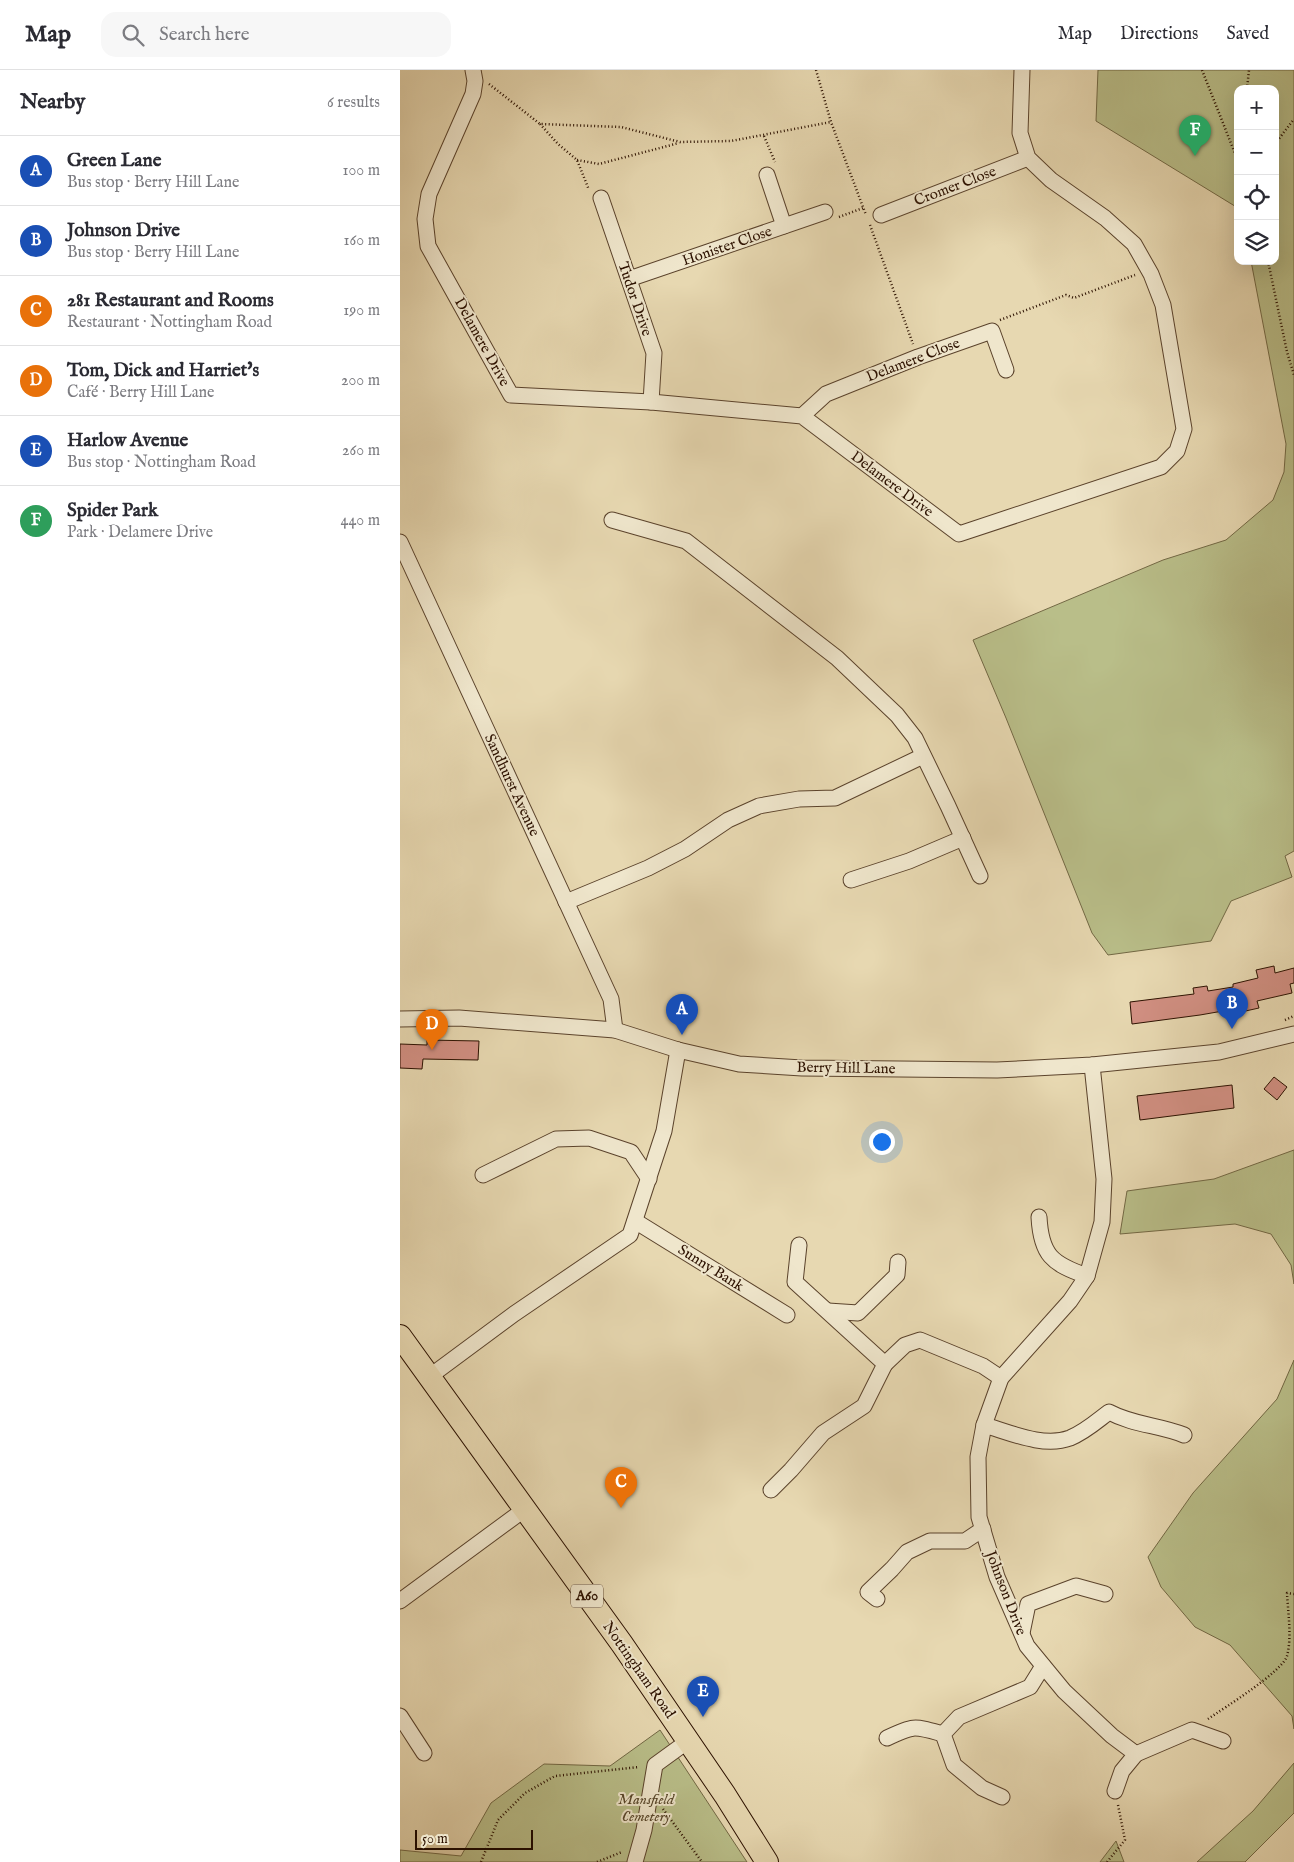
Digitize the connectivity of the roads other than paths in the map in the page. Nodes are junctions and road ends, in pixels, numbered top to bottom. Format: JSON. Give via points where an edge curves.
{"nodes":[{"id":1,"x":1022,"y":70,"type":"edge"},
{"id":2,"x":474,"y":76,"type":"edge"},
{"id":3,"x":1028,"y":158,"type":"junction"},
{"id":4,"x":767,"y":174,"type":"road end"},
{"id":5,"x":601,"y":198,"type":"road end"},
{"id":6,"x":825,"y":212,"type":"road end"},
{"id":7,"x":881,"y":215,"type":"dead end"},
{"id":8,"x":784,"y":226,"type":"junction"},
{"id":9,"x":629,"y":279,"type":"junction"},
{"id":10,"x":1006,"y":370,"type":"dead end"},
{"id":11,"x":651,"y":402,"type":"junction"},
{"id":12,"x":802,"y":416,"type":"junction"},
{"id":13,"x":612,"y":520,"type":"dead end"},
{"id":14,"x":400,"y":542,"type":"edge"},
{"id":15,"x":923,"y":756,"type":"junction"},
{"id":16,"x":963,"y":838,"type":"junction"},
{"id":17,"x":980,"y":876,"type":"dead end"},
{"id":18,"x":851,"y":880,"type":"dead end"},
{"id":19,"x":566,"y":902,"type":"junction"},
{"id":20,"x":400,"y":1019,"type":"edge"},
{"id":21,"x":615,"y":1030,"type":"junction"},
{"id":22,"x":1294,"y":1034,"type":"edge"},
{"id":23,"x":678,"y":1050,"type":"junction"},
{"id":24,"x":1092,"y":1064,"type":"junction"},
{"id":25,"x":483,"y":1175,"type":"dead end"},
{"id":26,"x":649,"y":1179,"type":"junction"},
{"id":27,"x":1039,"y":1217,"type":"dead end"},
{"id":28,"x":635,"y":1221,"type":"junction"},
{"id":29,"x":799,"y":1245,"type":"dead end"},
{"id":30,"x":898,"y":1262,"type":"dead end"},
{"id":31,"x":1087,"y":1276,"type":"junction"},
{"id":32,"x":828,"y":1311,"type":"junction"},
{"id":33,"x":787,"y":1315,"type":"dead end"},
{"id":34,"x":400,"y":1336,"type":"edge"},
{"id":35,"x":885,"y":1364,"type":"junction"},
{"id":36,"x":429,"y":1377,"type":"junction"},
{"id":37,"x":1001,"y":1378,"type":"junction"},
{"id":38,"x":984,"y":1425,"type":"junction"},
{"id":39,"x":1184,"y":1434,"type":"dead end"},
{"id":40,"x":771,"y":1490,"type":"dead end"},
{"id":41,"x":525,"y":1509,"type":"junction"},
{"id":42,"x":983,"y":1529,"type":"junction"},
{"id":43,"x":1105,"y":1594,"type":"dead end"},
{"id":44,"x":877,"y":1599,"type":"dead end"},
{"id":45,"x":400,"y":1601,"type":"edge"},
{"id":46,"x":1022,"y":1632,"type":"junction"},
{"id":47,"x":1043,"y":1666,"type":"junction"},
{"id":48,"x":400,"y":1716,"type":"edge"},
{"id":49,"x":943,"y":1734,"type":"junction"},
{"id":50,"x":887,"y":1738,"type":"dead end"},
{"id":51,"x":688,"y":1741,"type":"junction"},
{"id":52,"x":1223,"y":1741,"type":"dead end"},
{"id":53,"x":424,"y":1753,"type":"dead end"},
{"id":54,"x":1136,"y":1754,"type":"junction"},
{"id":55,"x":1115,"y":1791,"type":"road end"},
{"id":56,"x":1002,"y":1797,"type":"dead end"},
{"id":57,"x":635,"y":1862,"type":"edge"},
{"id":58,"x":766,"y":1862,"type":"edge"}],
"edges":[{"from":1,"to":3,"type":"street","name":"Delamere Drive","via":[[1020,133]]},
{"from":2,"to":11,"type":"street","name":"Delamere Drive","via":[[473,94],[429,194],[425,219],[428,246],[511,395]]},
{"from":3,"to":7,"type":"street","name":"Cromer Close"},
{"from":3,"to":12,"type":"street","name":"Delamere Drive","via":[[1051,180],[1105,218],[1134,244],[1148,270],[1163,305],[1184,428],[1177,452],[1161,467],[959,534]]},
{"from":4,"to":8,"type":"street"},
{"from":5,"to":9,"type":"street","name":"Tudor Drive"},
{"from":6,"to":8,"type":"street","name":"Honister Close"},
{"from":8,"to":9,"type":"street","name":"Honister Close"},
{"from":9,"to":11,"type":"street","name":"Tudor Drive","via":[[654,353]]},
{"from":10,"to":12,"type":"street","name":"Delamere Close","via":[[992,331],[826,394]]},
{"from":11,"to":12,"type":"street","name":"Delamere Drive"},
{"from":13,"to":15,"type":"street","via":[[686,541],[759,596],[837,658],[897,715],[915,738]]},
{"from":14,"to":19,"type":"street","name":"Sandhurst Avenue"},
{"from":15,"to":16,"type":"street"},
{"from":15,"to":19,"type":"street","via":[[835,798],[799,799],[759,806],[728,820],[685,849],[648,868]]},
{"from":16,"to":17,"type":"street"},
{"from":16,"to":18,"type":"street","via":[[909,861]]},
{"from":19,"to":21,"type":"street","name":"Sandhurst Avenue","via":[[611,999]]},
{"from":20,"to":21,"type":"street","name":"Berry Hill Lane","via":[[459,1018]]},
{"from":21,"to":23,"type":"street","name":"Berry Hill Lane"},
{"from":22,"to":24,"type":"street","name":"Berry Hill Lane","via":[[1219,1052]]},
{"from":23,"to":24,"type":"street","name":"Berry Hill Lane","via":[[739,1064],[802,1068],[997,1070]]},
{"from":23,"to":26,"type":"street","via":[[664,1131]]},
{"from":24,"to":31,"type":"street","name":"Johnson Drive","via":[[1104,1180],[1102,1222]]},
{"from":25,"to":26,"type":"street","via":[[556,1139],[589,1138],[631,1152]]},
{"from":26,"to":28,"type":"street"},
{"from":27,"to":31,"type":"street","via":[[1040,1235],[1049,1254],[1058,1263]]},
{"from":28,"to":33,"type":"street","name":"Sunny Bank"},
{"from":28,"to":36,"type":"street","via":[[630,1235]]},
{"from":29,"to":32,"type":"street","via":[[796,1282]]},
{"from":30,"to":32,"type":"street","via":[[897,1275],[858,1313]]},
{"from":31,"to":37,"type":"street","name":"Johnson Drive","via":[[1070,1301]]},
{"from":32,"to":35,"type":"street"},
{"from":34,"to":36,"type":"highway","name":"Nottingham Road","number":"A60"},
{"from":35,"to":37,"type":"street","via":[[905,1345],[920,1340],[983,1366]]},
{"from":35,"to":40,"type":"street","via":[[864,1406],[823,1433]]},
{"from":36,"to":41,"type":"highway","name":"Nottingham Road","number":"A60"},
{"from":37,"to":38,"type":"street","name":"Johnson Drive"},
{"from":38,"to":39,"type":"street","via":[[1050,1441],[1069,1438],[1109,1412],[1124,1420]]},
{"from":38,"to":42,"type":"street","name":"Johnson Drive","via":[[978,1457],[979,1517]]},
{"from":41,"to":45,"type":"street"},
{"from":41,"to":51,"type":"highway","name":"Nottingham Road","number":"A60"},
{"from":42,"to":44,"type":"street","via":[[966,1541],[930,1541],[907,1552],[868,1592]]},
{"from":42,"to":46,"type":"street","name":"Johnson Drive","via":[[997,1576]]},
{"from":43,"to":46,"type":"street","via":[[1076,1586],[1028,1604]]},
{"from":46,"to":47,"type":"street","name":"Johnson Drive","via":[[1027,1646]]},
{"from":47,"to":49,"type":"street","via":[[1030,1687],[959,1718]]},
{"from":47,"to":54,"type":"street","name":"Johnson Drive","via":[[1064,1691]]},
{"from":48,"to":53,"type":"street"},
{"from":49,"to":50,"type":"street","via":[[909,1727]]},
{"from":49,"to":56,"type":"street","via":[[954,1765],[982,1788]]},
{"from":51,"to":57,"type":"street","via":[[655,1765]]},
{"from":51,"to":58,"type":"highway","name":"Nottingham Road","number":"A60"},
{"from":52,"to":54,"type":"street","via":[[1192,1730]]},
{"from":54,"to":55,"type":"street","via":[[1122,1771]]}]}
